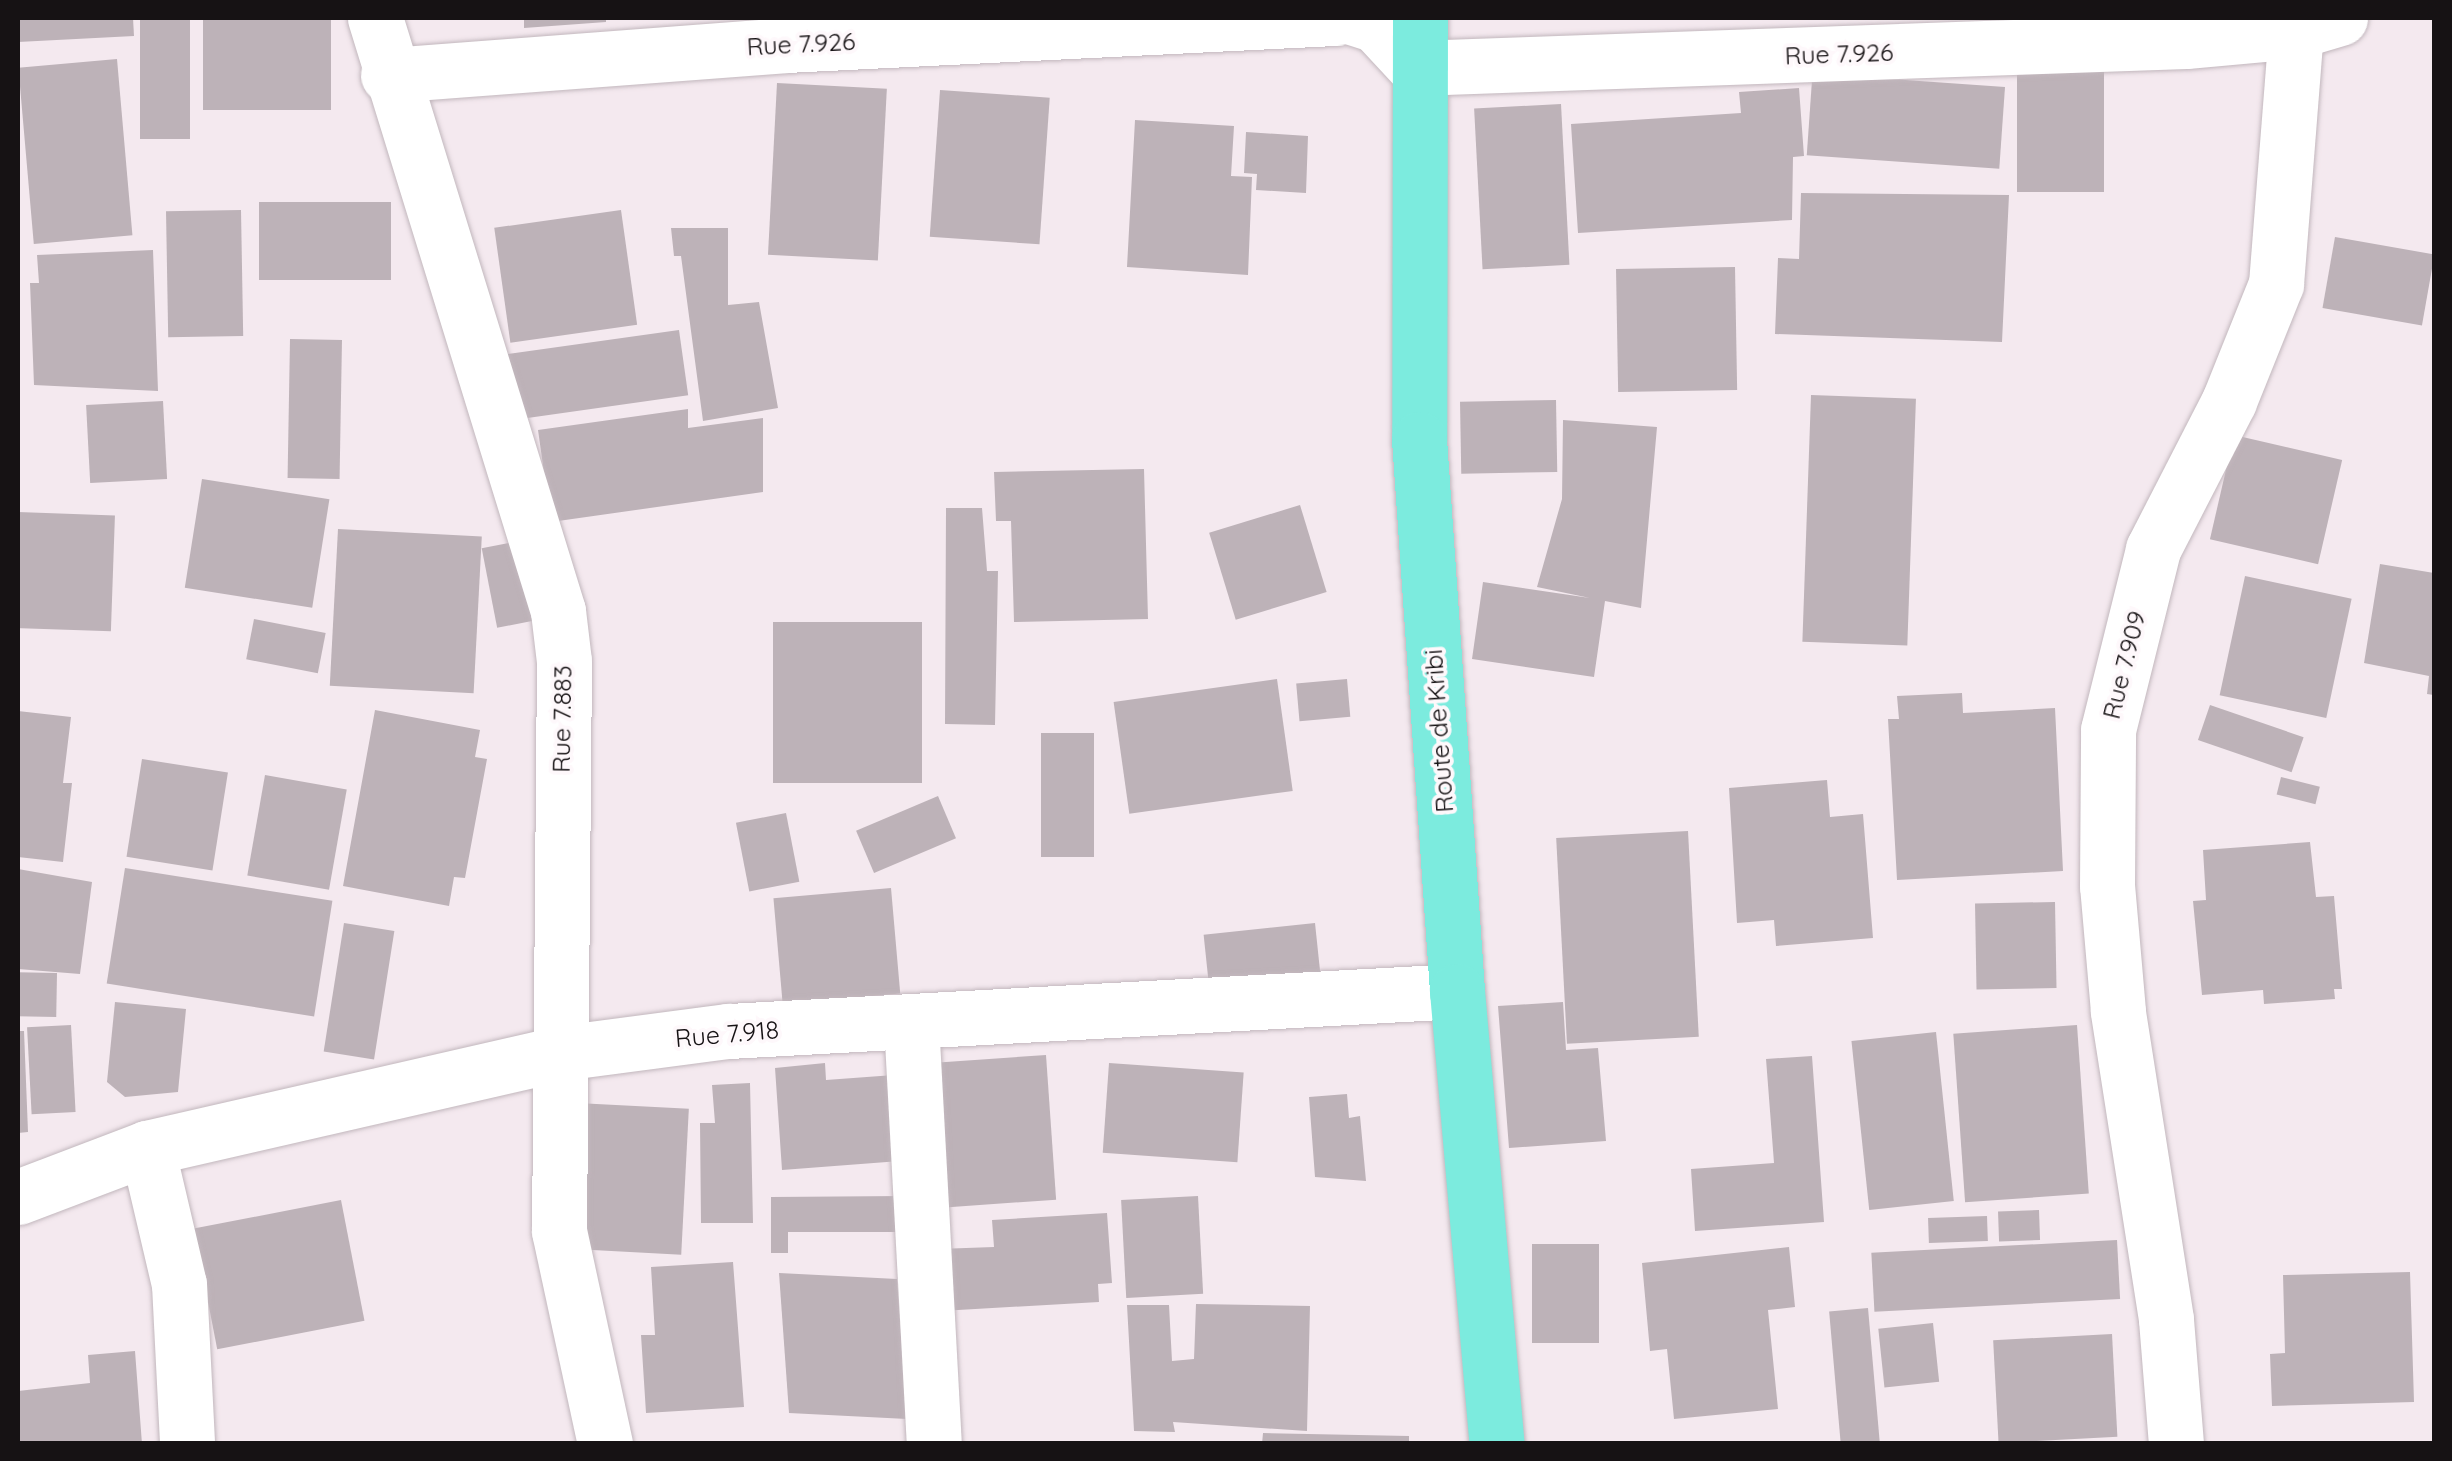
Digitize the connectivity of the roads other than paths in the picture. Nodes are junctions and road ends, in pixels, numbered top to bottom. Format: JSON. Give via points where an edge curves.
{"nodes":[{"id":1,"x":374,"y":18,"type":"edge"},
{"id":2,"x":1335,"y":18,"type":"edge"},
{"id":3,"x":1355,"y":18,"type":"edge"},
{"id":4,"x":2318,"y":24,"type":"edge"},
{"id":5,"x":1418,"y":43,"type":"edge"},
{"id":6,"x":388,"y":75,"type":"junction"},
{"id":7,"x":1457,"y":990,"type":"junction"},
{"id":8,"x":910,"y":1022,"type":"junction"},
{"id":9,"x":561,"y":1052,"type":"junction"},
{"id":10,"x":148,"y":1148,"type":"junction"},
{"id":11,"x":18,"y":1198,"type":"edge"},
{"id":12,"x":187,"y":1444,"type":"edge"},
{"id":13,"x":604,"y":1444,"type":"edge"},
{"id":14,"x":934,"y":1444,"type":"edge"},
{"id":15,"x":1497,"y":1444,"type":"edge"},
{"id":16,"x":2176,"y":1444,"type":"edge"}],
"edges":[{"from":1,"to":6,"type":"street","name":"Rue 7.883"},
{"from":2,"to":6,"type":"street","name":"Rue 7.926","via":[[786,44]]},
{"from":3,"to":5,"type":"street"},
{"from":4,"to":5,"type":"street","name":"Rue 7.926","via":[[2186,41]]},
{"from":4,"to":16,"type":"street","name":"Rue 7.909","via":[[2276,284],[2229,401],[2153,549],[2108,730],[2110,922],[2166,1319]]},
{"from":5,"to":7,"type":"main road","name":"Route de Kribi","via":[[1419,439]]},
{"from":6,"to":9,"type":"street","name":"Rue 7.883","via":[[558,611],[564,661]]},
{"from":7,"to":8,"type":"street","name":"Rue 7.918"},
{"from":7,"to":15,"type":"main road","name":"Route de Kribi"},
{"from":8,"to":9,"type":"street","name":"Rue 7.918","via":[[730,1031]]},
{"from":8,"to":14,"type":"street"},
{"from":9,"to":10,"type":"street","name":"Rue 7.918"},
{"from":9,"to":13,"type":"street","name":"Rue 7.883","via":[[559,1231]]},
{"from":10,"to":11,"type":"street","name":"Rue 7.918"},
{"from":10,"to":12,"type":"street","via":[[179,1284]]}]}
